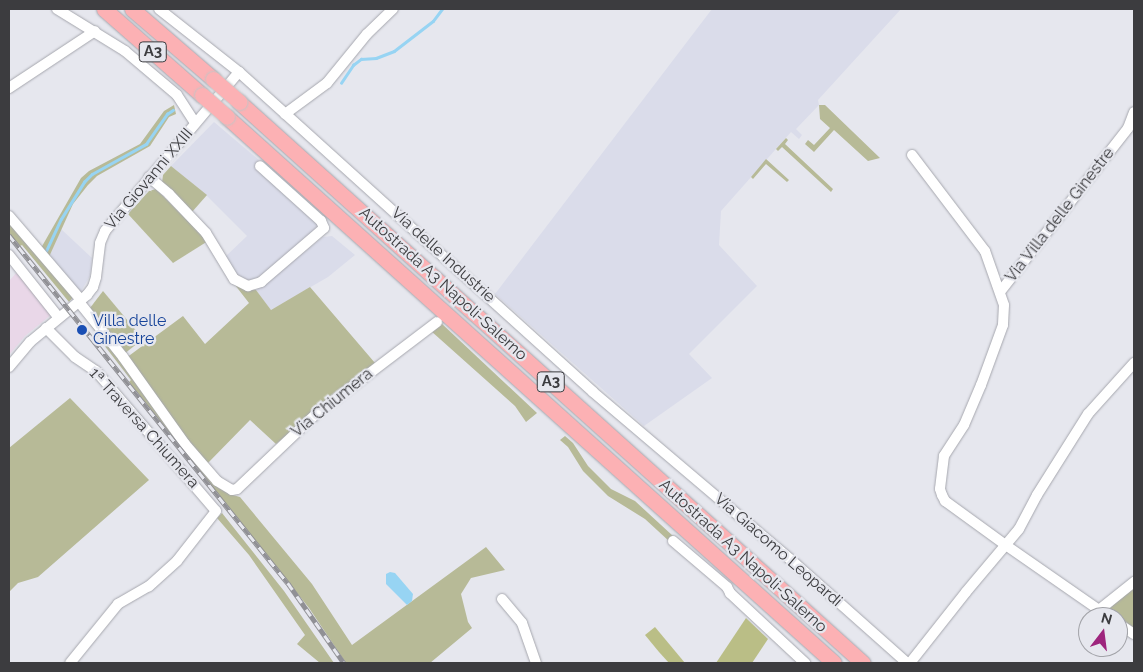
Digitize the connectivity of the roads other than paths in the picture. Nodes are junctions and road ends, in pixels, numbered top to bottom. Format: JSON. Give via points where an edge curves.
{"nodes":[{"id":1,"x":57,"y":9,"type":"edge"},
{"id":2,"x":104,"y":9,"type":"edge"},
{"id":3,"x":132,"y":9,"type":"edge"},
{"id":4,"x":159,"y":9,"type":"edge"},
{"id":5,"x":393,"y":9,"type":"edge"},
{"id":6,"x":95,"y":31,"type":"junction"},
{"id":7,"x":239,"y":72,"type":"junction"},
{"id":8,"x":9,"y":88,"type":"edge"},
{"id":9,"x":1134,"y":112,"type":"edge"},
{"id":10,"x":286,"y":114,"type":"junction"},
{"id":11,"x":195,"y":123,"type":"junction"},
{"id":12,"x":912,"y":155,"type":"dead end"},
{"id":13,"x":260,"y":166,"type":"dead end"},
{"id":14,"x":149,"y":178,"type":"junction"},
{"id":15,"x":9,"y":216,"type":"edge"},
{"id":16,"x":9,"y":255,"type":"edge"},
{"id":17,"x":1000,"y":292,"type":"junction"},
{"id":18,"x":80,"y":301,"type":"junction"},
{"id":19,"x":59,"y":318,"type":"junction"},
{"id":20,"x":437,"y":322,"type":"dead end"},
{"id":21,"x":46,"y":328,"type":"junction"},
{"id":22,"x":1134,"y":363,"type":"edge"},
{"id":23,"x":9,"y":367,"type":"edge"},
{"id":24,"x":648,"y":439,"type":"joint"},
{"id":25,"x":673,"y":541,"type":"dead end"},
{"id":26,"x":1007,"y":546,"type":"junction"},
{"id":27,"x":1134,"y":582,"type":"edge"},
{"id":28,"x":502,"y":599,"type":"dead end"},
{"id":29,"x":1095,"y":607,"type":"edge"},
{"id":30,"x":1103,"y":607,"type":"edge"},
{"id":31,"x":70,"y":663,"type":"edge"},
{"id":32,"x":536,"y":663,"type":"edge"},
{"id":33,"x":805,"y":663,"type":"edge"},
{"id":34,"x":834,"y":663,"type":"edge"},
{"id":35,"x":863,"y":663,"type":"edge"},
{"id":36,"x":909,"y":663,"type":"edge"}],
"edges":[{"from":1,"to":6,"type":"street"},
{"from":2,"to":34,"type":"highway","name":"Autostrada A3 Napoli-Salerno","number":"A3","bridge":true},
{"from":3,"to":35,"type":"highway","name":"Autostrada A3 Napoli-Salerno","number":"A3","bridge":true,"via":[[213,78]]},
{"from":4,"to":7,"type":"street"},
{"from":5,"to":10,"type":"street","via":[[367,34],[327,83]]},
{"from":6,"to":8,"type":"street"},
{"from":6,"to":11,"type":"street","via":[[125,51],[177,95]]},
{"from":7,"to":10,"type":"street","name":"Via delle Industrie"},
{"from":7,"to":11,"type":"street","name":"Via Giovanni XXIII"},
{"from":9,"to":17,"type":"street","name":"Via Villa delle Ginestre","via":[[1128,128]]},
{"from":10,"to":24,"type":"street","name":"Via delle Industrie"},
{"from":11,"to":14,"type":"street","name":"Via Giovanni XXIII"},
{"from":12,"to":17,"type":"street","via":[[985,252]]},
{"from":13,"to":14,"type":"street","via":[[321,221],[324,228],[261,282],[248,286],[234,279],[206,233]]},
{"from":14,"to":18,"type":"street","name":"Via Giovanni XXIII","via":[[105,231],[93,287]]},
{"from":15,"to":18,"type":"street"},
{"from":16,"to":19,"type":"street"},
{"from":17,"to":26,"type":"street","via":[[1004,305],[1003,325],[970,413],[944,456],[940,489],[945,501]]},
{"from":18,"to":19,"type":"street","name":"Via Giovanni XXIII"},
{"from":18,"to":20,"type":"street","name":"Via Chiumera","via":[[185,444],[217,481],[232,490],[316,414]]},
{"from":19,"to":21,"type":"street","name":"Via Giovanni XXIII"},
{"from":21,"to":23,"type":"street","name":"Via Giovanni XXIII"},
{"from":21,"to":31,"type":"street","name":"1ª Traversa Chiumera","via":[[75,357],[96,371],[216,511],[177,561],[149,586],[118,604]]},
{"from":22,"to":26,"type":"street","name":"Via Giacomo Leopardi","via":[[1088,414],[1020,530]]},
{"from":24,"to":36,"type":"street","name":"Via Giacomo Leopardi"},
{"from":25,"to":33,"type":"street","via":[[727,587]]},
{"from":26,"to":29,"type":"street"},
{"from":26,"to":36,"type":"street","name":"Via Giacomo Leopardi"},
{"from":27,"to":30,"type":"street"},
{"from":28,"to":32,"type":"street","via":[[522,623]]}]}
